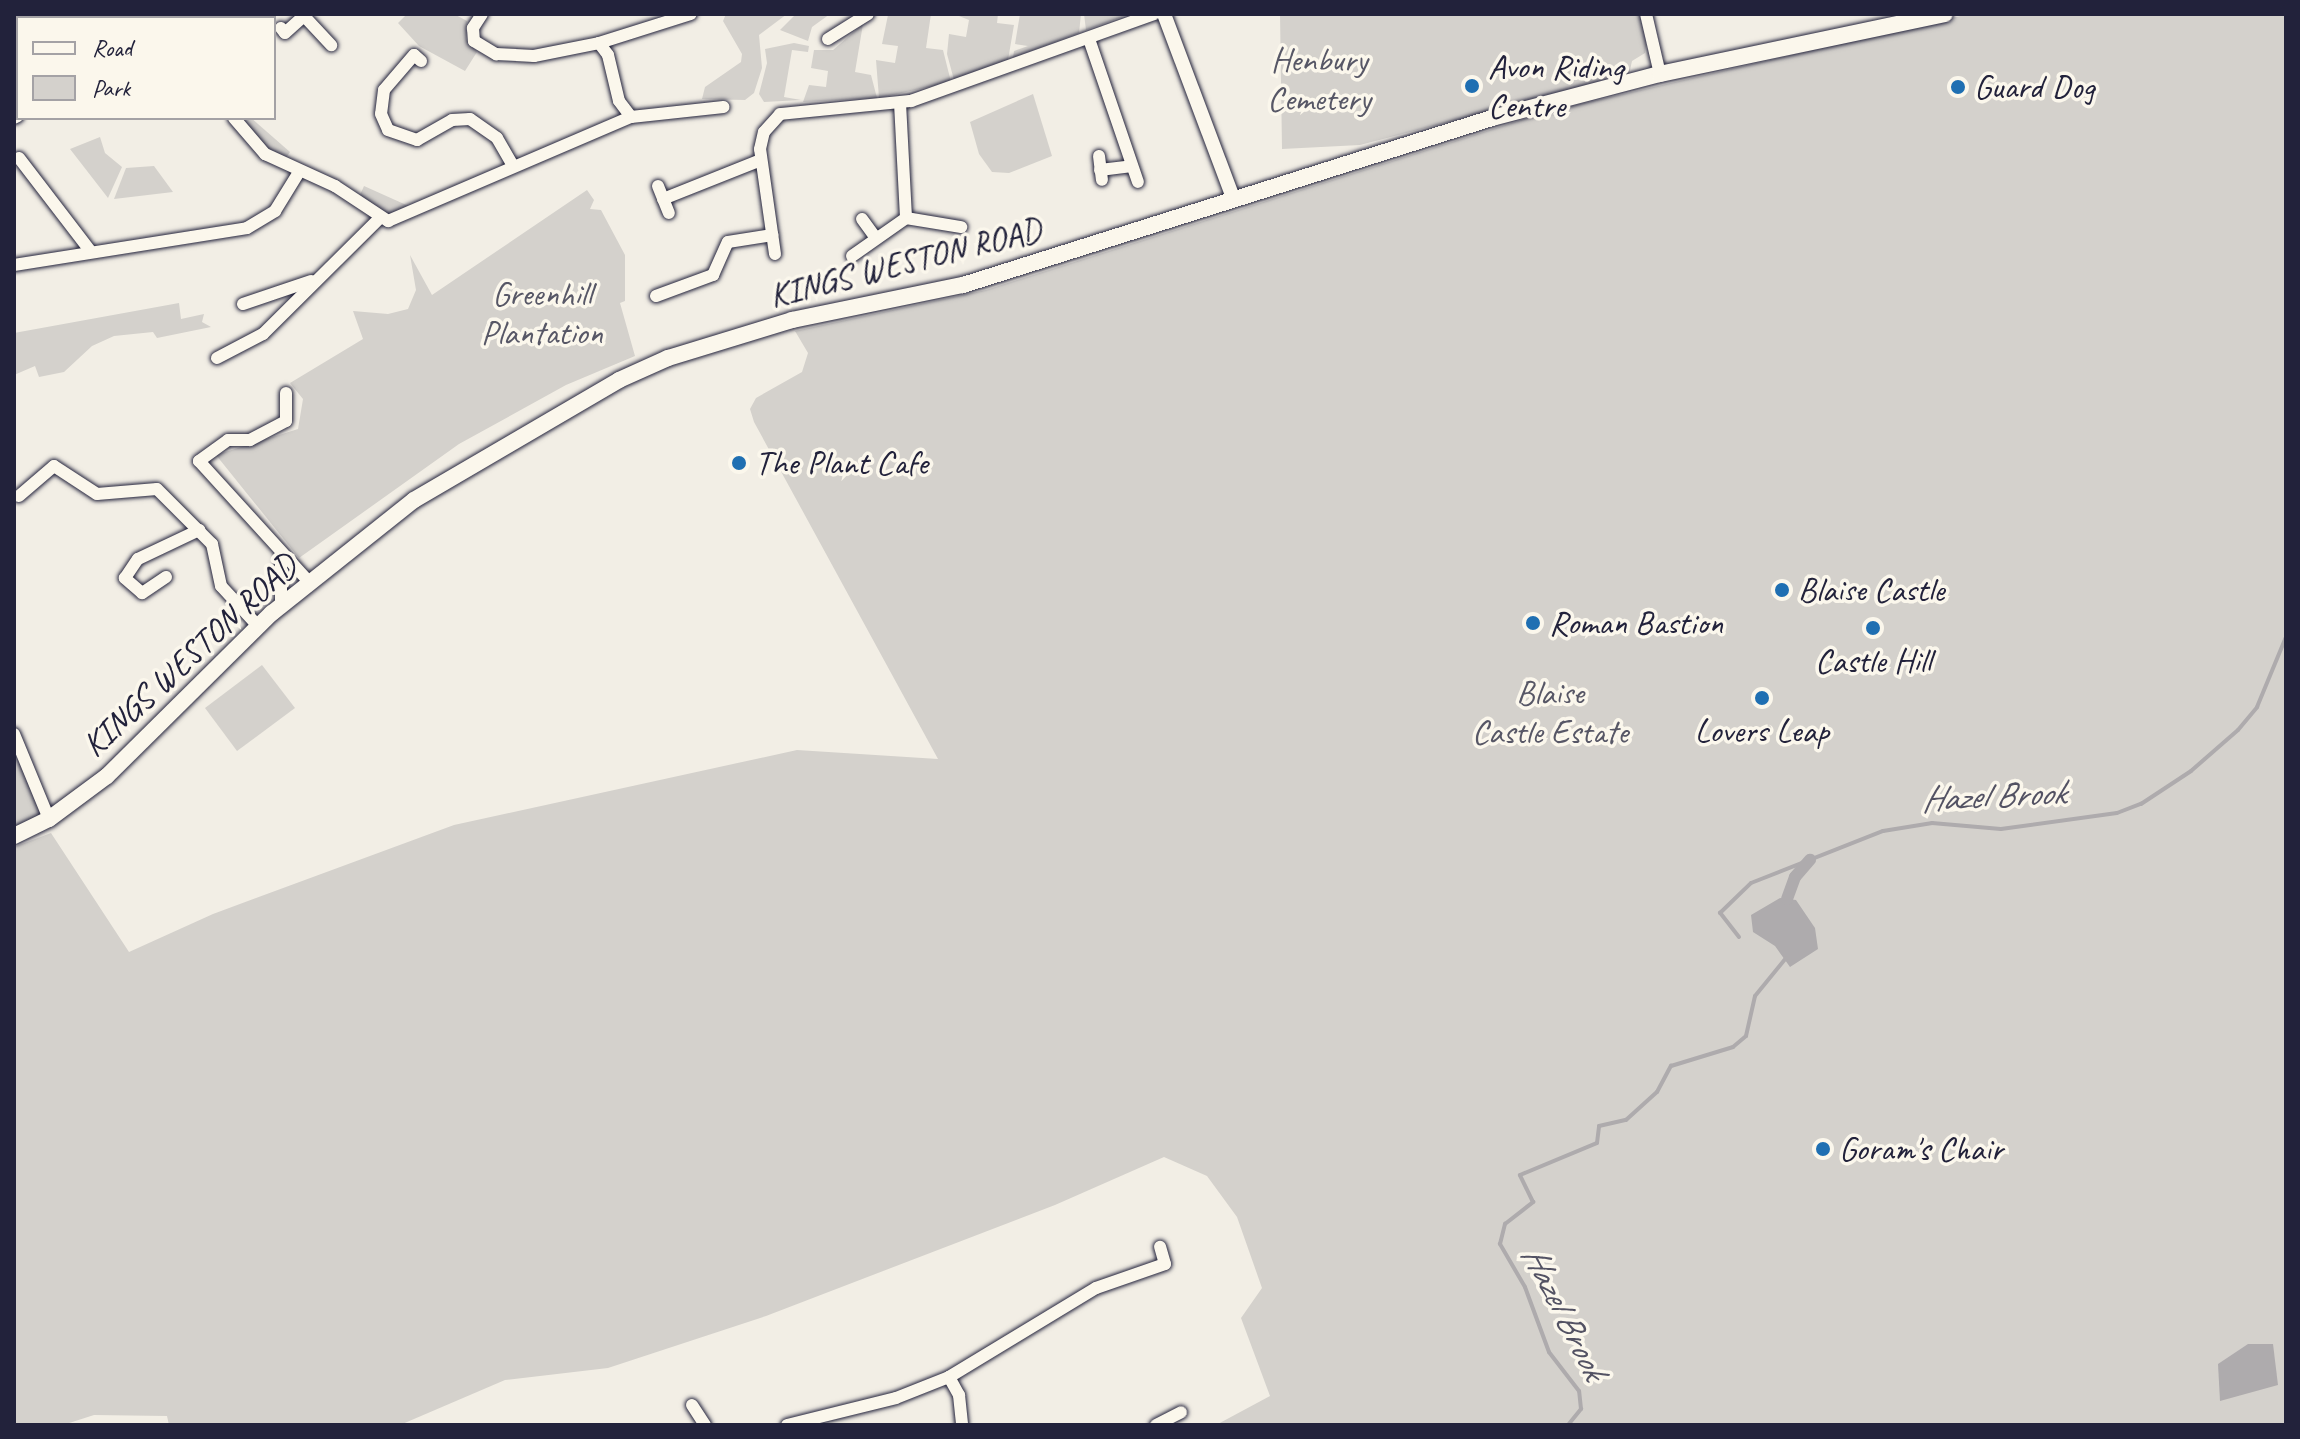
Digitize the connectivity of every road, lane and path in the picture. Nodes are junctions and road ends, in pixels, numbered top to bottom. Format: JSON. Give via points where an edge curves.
{"nodes":[{"id":1,"x":482,"y":14,"type":"edge"},
{"id":2,"x":691,"y":14,"type":"edge"},
{"id":3,"x":868,"y":14,"type":"edge"},
{"id":4,"x":1154,"y":14,"type":"edge"},
{"id":5,"x":1164,"y":14,"type":"edge"},
{"id":6,"x":1646,"y":14,"type":"edge"},
{"id":7,"x":1945,"y":14,"type":"edge"},
{"id":8,"x":152,"y":16,"type":"edge"},
{"id":9,"x":172,"y":16,"type":"edge"},
{"id":10,"x":299,"y":17,"type":"edge"},
{"id":11,"x":281,"y":28,"type":"dead end"},
{"id":12,"x":828,"y":39,"type":"dead end"},
{"id":13,"x":1089,"y":39,"type":"junction"},
{"id":14,"x":599,"y":43,"type":"junction"},
{"id":15,"x":331,"y":45,"type":"dead end"},
{"id":16,"x":421,"y":61,"type":"dead end"},
{"id":17,"x":1660,"y":74,"type":"junction"},
{"id":18,"x":900,"y":103,"type":"junction"},
{"id":19,"x":723,"y":107,"type":"dead end"},
{"id":20,"x":631,"y":117,"type":"junction"},
{"id":21,"x":236,"y":120,"type":"edge"},
{"id":22,"x":19,"y":158,"type":"dead end"},
{"id":23,"x":761,"y":160,"type":"junction"},
{"id":24,"x":513,"y":166,"type":"junction"},
{"id":25,"x":1132,"y":166,"type":"junction"},
{"id":26,"x":1100,"y":169,"type":"dead end"},
{"id":27,"x":299,"y":172,"type":"junction"},
{"id":28,"x":1138,"y":182,"type":"dead end"},
{"id":29,"x":658,"y":186,"type":"dead end"},
{"id":30,"x":1233,"y":198,"type":"junction"},
{"id":31,"x":663,"y":199,"type":"junction"},
{"id":32,"x":669,"y":213,"type":"dead end"},
{"id":33,"x":380,"y":218,"type":"junction"},
{"id":34,"x":906,"y":218,"type":"junction"},
{"id":35,"x":862,"y":219,"type":"dead end"},
{"id":36,"x":961,"y":227,"type":"dead end"},
{"id":37,"x":772,"y":235,"type":"junction"},
{"id":38,"x":875,"y":237,"type":"junction"},
{"id":39,"x":91,"y":252,"type":"junction"},
{"id":40,"x":775,"y":254,"type":"dead end"},
{"id":41,"x":852,"y":256,"type":"dead end"},
{"id":42,"x":15,"y":260,"type":"edge"},
{"id":43,"x":316,"y":279,"type":"junction"},
{"id":44,"x":656,"y":296,"type":"dead end"},
{"id":45,"x":243,"y":304,"type":"dead end"},
{"id":46,"x":217,"y":358,"type":"dead end"},
{"id":47,"x":286,"y":393,"type":"dead end"},
{"id":48,"x":19,"y":496,"type":"dead end"},
{"id":49,"x":199,"y":530,"type":"junction"},
{"id":50,"x":281,"y":557,"type":"junction"},
{"id":51,"x":166,"y":577,"type":"dead end"},
{"id":52,"x":309,"y":582,"type":"junction"},
{"id":53,"x":281,"y":605,"type":"junction"},
{"id":54,"x":258,"y":626,"type":"junction"},
{"id":55,"x":14,"y":734,"type":"edge"},
{"id":56,"x":49,"y":819,"type":"junction"},
{"id":57,"x":14,"y":836,"type":"edge"},
{"id":58,"x":1160,"y":1247,"type":"dead end"},
{"id":59,"x":949,"y":1377,"type":"junction"},
{"id":60,"x":692,"y":1405,"type":"dead end"},
{"id":61,"x":1179,"y":1417,"type":"edge"},
{"id":62,"x":705,"y":1425,"type":"edge"},
{"id":63,"x":787,"y":1425,"type":"edge"},
{"id":64,"x":962,"y":1425,"type":"edge"},
{"id":65,"x":1156,"y":1425,"type":"edge"}],
"edges":[{"from":1,"to":14,"type":"street","via":[[475,23],[474,41],[496,54],[534,56]]},
{"from":2,"to":14,"type":"street","via":[[678,23]]},
{"from":3,"to":12,"type":"street"},
{"from":4,"to":13,"type":"street"},
{"from":5,"to":30,"type":"street"},
{"from":6,"to":17,"type":"street"},
{"from":7,"to":17,"type":"main road","name":"KINGS WESTON ROAD"},
{"from":8,"to":9,"type":"street"},
{"from":10,"to":11,"type":"street","via":[[285,33]]},
{"from":10,"to":15,"type":"street","via":[[304,16]]},
{"from":13,"to":18,"type":"street","via":[[965,86]]},
{"from":13,"to":25,"type":"street"},
{"from":14,"to":20,"type":"street","via":[[610,60],[619,101]]},
{"from":16,"to":24,"type":"street","via":[[414,55],[384,90],[381,114],[388,130],[417,140],[452,120],[470,119],[497,138]]},
{"from":17,"to":30,"type":"main road","name":"KINGS WESTON ROAD","via":[[1383,149]]},
{"from":18,"to":23,"type":"street","via":[[785,112],[764,132]]},
{"from":18,"to":34,"type":"street"},
{"from":19,"to":20,"type":"street"},
{"from":20,"to":24,"type":"street"},
{"from":21,"to":27,"type":"street","via":[[265,154]]},
{"from":22,"to":39,"type":"street"},
{"from":23,"to":31,"type":"street"},
{"from":23,"to":37,"type":"street"},
{"from":24,"to":33,"type":"street","via":[[399,219]]},
{"from":25,"to":26,"type":"street"},
{"from":25,"to":28,"type":"street"},
{"from":27,"to":33,"type":"street","via":[[335,186]]},
{"from":27,"to":39,"type":"street","via":[[275,211],[247,228]]},
{"from":29,"to":31,"type":"street"},
{"from":30,"to":52,"type":"main road","name":"KINGS WESTON ROAD","via":[[963,285],[792,320],[668,358],[619,380],[414,500]]},
{"from":31,"to":32,"type":"street"},
{"from":33,"to":43,"type":"street","via":[[370,235]]},
{"from":34,"to":36,"type":"street"},
{"from":34,"to":38,"type":"street"},
{"from":35,"to":38,"type":"street"},
{"from":37,"to":40,"type":"street"},
{"from":37,"to":44,"type":"street","via":[[728,242],[716,272],[702,286]]},
{"from":38,"to":41,"type":"street"},
{"from":39,"to":42,"type":"street"},
{"from":43,"to":45,"type":"street"},
{"from":43,"to":46,"type":"street","via":[[256,339]]},
{"from":47,"to":50,"type":"street","via":[[286,421],[250,440],[228,440],[199,461]]},
{"from":48,"to":49,"type":"street","via":[[26,481],[57,466],[97,494],[153,487]]},
{"from":49,"to":51,"type":"street","via":[[138,559],[125,578],[142,593]]},
{"from":49,"to":54,"type":"street","via":[[213,547],[221,586]]},
{"from":50,"to":52,"type":"street"},
{"from":50,"to":53,"type":"street"},
{"from":52,"to":53,"type":"main road","name":"KINGS WESTON ROAD"},
{"from":53,"to":54,"type":"main road","name":"KINGS WESTON ROAD"},
{"from":54,"to":56,"type":"main road","name":"KINGS WESTON ROAD","via":[[205,674],[134,752]]},
{"from":55,"to":56,"type":"street"},
{"from":56,"to":57,"type":"main road","name":"KINGS WESTON ROAD"},
{"from":58,"to":59,"type":"street","via":[[1165,1264],[1096,1288]]},
{"from":59,"to":63,"type":"street","via":[[905,1396]]},
{"from":59,"to":64,"type":"street","via":[[959,1395]]},
{"from":60,"to":62,"type":"street"},
{"from":61,"to":65,"type":"street"}]}
